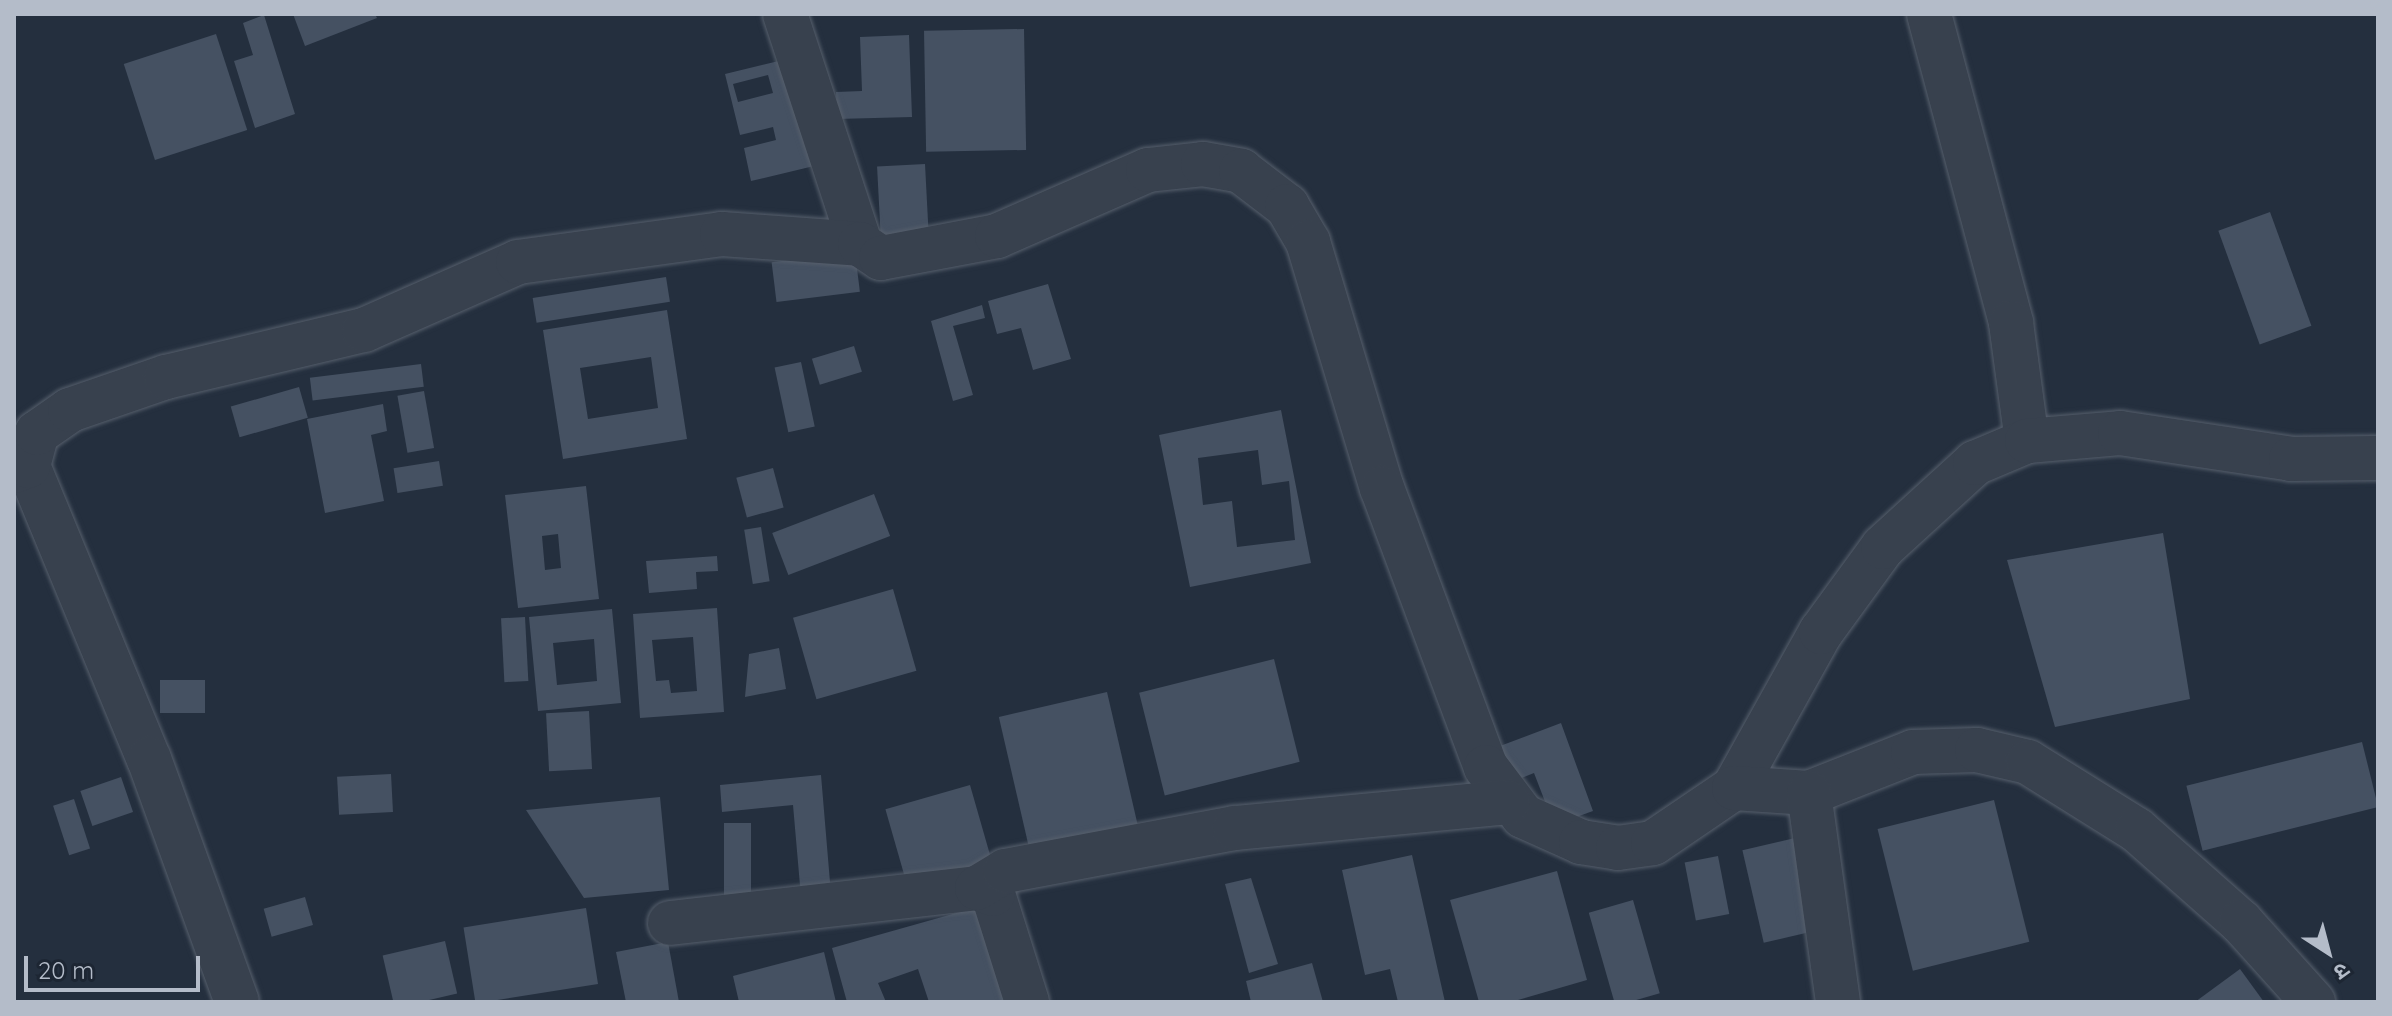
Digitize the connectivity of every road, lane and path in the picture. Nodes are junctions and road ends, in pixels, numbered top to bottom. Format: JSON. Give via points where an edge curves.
{"nodes":[{"id":1,"x":785,"y":14,"type":"edge"},
{"id":2,"x":1929,"y":14,"type":"edge"},
{"id":3,"x":860,"y":244,"type":"junction"},
{"id":4,"x":2027,"y":441,"type":"junction"},
{"id":5,"x":2378,"y":458,"type":"edge"},
{"id":6,"x":21,"y":468,"type":"edge"},
{"id":7,"x":1734,"y":788,"type":"junction"},
{"id":8,"x":1809,"y":793,"type":"junction"},
{"id":9,"x":1508,"y":802,"type":"junction"},
{"id":10,"x":977,"y":888,"type":"junction"},
{"id":11,"x":670,"y":923,"type":"dead end"},
{"id":12,"x":237,"y":1002,"type":"edge"},
{"id":13,"x":1027,"y":1002,"type":"edge"},
{"id":14,"x":1838,"y":1002,"type":"edge"},
{"id":15,"x":2313,"y":1002,"type":"edge"}],
"edges":[{"from":1,"to":3,"type":"street"},
{"from":2,"to":4,"type":"street","via":[[2011,323]]},
{"from":3,"to":6,"type":"street","via":[[722,234],[518,262],[364,330],[166,377],[70,410],[37,433]]},
{"from":3,"to":9,"type":"street","via":[[881,258],[997,236],[1148,170],[1203,164],[1241,171],[1269,187],[1308,242],[1382,488],[1486,767]]},
{"from":4,"to":5,"type":"street","via":[[2120,433],[2291,459]]},
{"from":4,"to":7,"type":"street","via":[[1975,463],[1883,547],[1821,632]]},
{"from":6,"to":12,"type":"street","via":[[149,759]]},
{"from":7,"to":8,"type":"street"},
{"from":7,"to":9,"type":"street","via":[[1653,843],[1618,848],[1535,823]]},
{"from":8,"to":14,"type":"street"},
{"from":8,"to":15,"type":"street","via":[[1913,752],[1977,750],[2028,762],[2137,830],[2241,922]]},
{"from":9,"to":10,"type":"street","via":[[1235,828],[1005,871]]},
{"from":10,"to":11,"type":"street"},
{"from":10,"to":13,"type":"street","via":[[993,894]]}]}
